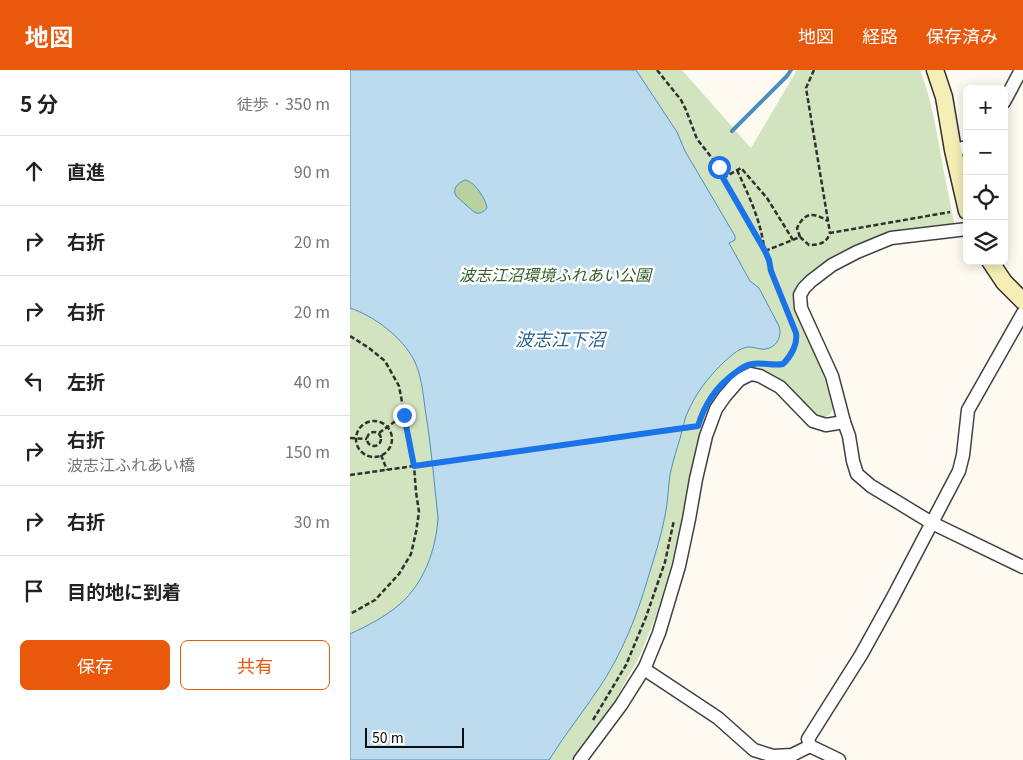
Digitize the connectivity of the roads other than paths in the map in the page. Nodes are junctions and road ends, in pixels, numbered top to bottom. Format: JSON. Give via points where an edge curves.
{"nodes":[{"id":1,"x":935,"y":70,"type":"edge"},
{"id":2,"x":1021,"y":70,"type":"edge"},
{"id":3,"x":1008,"y":94,"type":"edge"},
{"id":4,"x":960,"y":148,"type":"edge"},
{"id":5,"x":963,"y":175,"type":"edge"},
{"id":6,"x":963,"y":229,"type":"edge"},
{"id":7,"x":993,"y":265,"type":"edge"},
{"id":8,"x":1023,"y":301,"type":"edge"},
{"id":9,"x":1023,"y":313,"type":"edge"},
{"id":10,"x":844,"y":422,"type":"junction"},
{"id":11,"x":932,"y":523,"type":"junction"},
{"id":12,"x":1023,"y":567,"type":"edge"},
{"id":13,"x":644,"y":669,"type":"junction"},
{"id":14,"x":810,"y":746,"type":"junction"},
{"id":15,"x":580,"y":760,"type":"edge"},
{"id":16,"x":839,"y":760,"type":"edge"}],
"edges":[{"from":1,"to":4,"type":"street"},
{"from":2,"to":3,"type":"street"},
{"from":4,"to":5,"type":"street"},
{"from":6,"to":10,"type":"street","via":[[891,238],[832,265],[804,288],[800,295],[801,308],[832,376]]},
{"from":7,"to":8,"type":"street"},
{"from":9,"to":11,"type":"street","via":[[968,410],[958,471]]},
{"from":10,"to":11,"type":"street","via":[[857,474]]},
{"from":10,"to":13,"type":"street","via":[[826,425],[813,421],[780,387],[751,374],[739,380],[725,396],[716,409],[706,436],[678,566],[659,633]]},
{"from":11,"to":12,"type":"street"},
{"from":11,"to":14,"type":"street","via":[[861,655],[808,739]]},
{"from":13,"to":14,"type":"street","via":[[718,718],[754,750],[773,756],[792,756]]},
{"from":13,"to":15,"type":"street"},
{"from":14,"to":16,"type":"street"}]}
